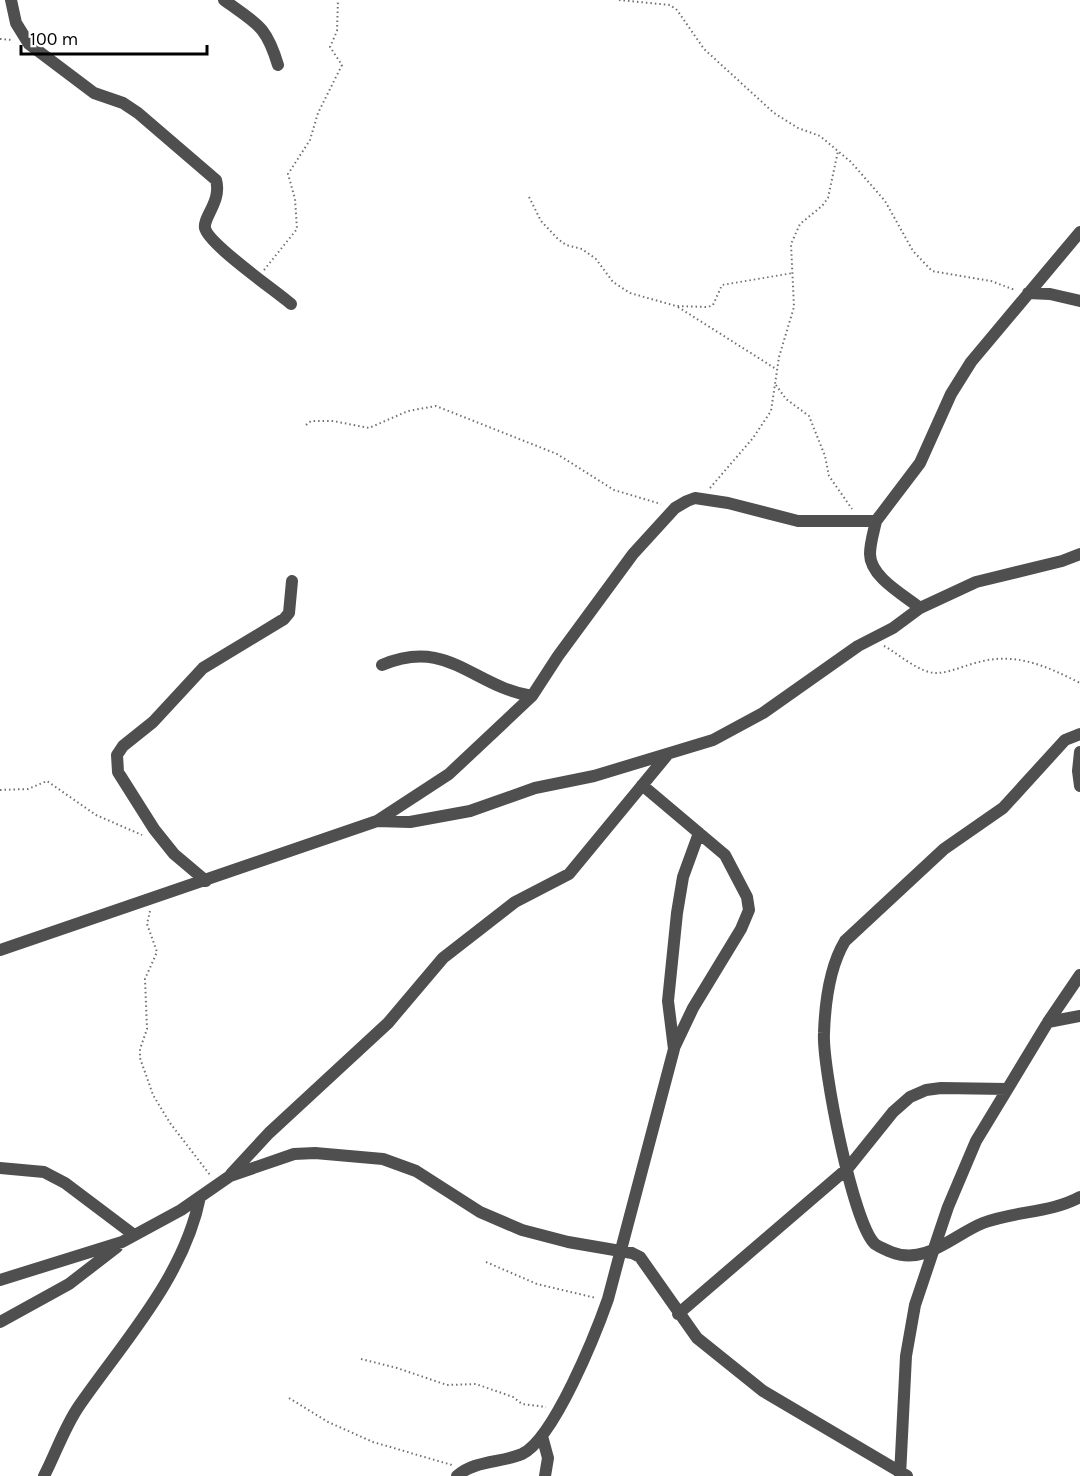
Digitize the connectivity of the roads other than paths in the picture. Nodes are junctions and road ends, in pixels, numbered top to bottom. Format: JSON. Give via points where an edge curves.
{"nodes":[{"id":1,"x":11,"y":0,"type":"edge"},
{"id":2,"x":224,"y":0,"type":"edge"},
{"id":3,"x":278,"y":65,"type":"dead end"},
{"id":4,"x":1080,"y":232,"type":"edge"},
{"id":5,"x":1027,"y":294,"type":"junction"},
{"id":6,"x":1080,"y":301,"type":"edge"},
{"id":7,"x":291,"y":304,"type":"dead end"},
{"id":8,"x":876,"y":521,"type":"junction"},
{"id":9,"x":1080,"y":554,"type":"edge"},
{"id":10,"x":292,"y":581,"type":"dead end"},
{"id":11,"x":920,"y":608,"type":"junction"},
{"id":12,"x":382,"y":665,"type":"dead end"},
{"id":13,"x":532,"y":696,"type":"junction"},
{"id":14,"x":1080,"y":734,"type":"edge"},
{"id":15,"x":1080,"y":752,"type":"edge"},
{"id":16,"x":668,"y":754,"type":"junction"},
{"id":17,"x":642,"y":785,"type":"junction"},
{"id":18,"x":1080,"y":786,"type":"edge"},
{"id":19,"x":377,"y":821,"type":"junction"},
{"id":20,"x":699,"y":833,"type":"junction"},
{"id":21,"x":206,"y":881,"type":"junction"},
{"id":22,"x":0,"y":950,"type":"edge"},
{"id":23,"x":1080,"y":975,"type":"edge"},
{"id":24,"x":1080,"y":1016,"type":"edge"},
{"id":25,"x":1048,"y":1022,"type":"junction"},
{"id":26,"x":674,"y":1049,"type":"junction"},
{"id":27,"x":1006,"y":1089,"type":"junction"},
{"id":28,"x":0,"y":1167,"type":"edge"},
{"id":29,"x":848,"y":1168,"type":"junction"},
{"id":30,"x":230,"y":1176,"type":"junction"},
{"id":31,"x":200,"y":1197,"type":"junction"},
{"id":32,"x":1080,"y":1197,"type":"edge"},
{"id":33,"x":134,"y":1235,"type":"junction"},
{"id":34,"x":122,"y":1242,"type":"junction"},
{"id":35,"x":619,"y":1250,"type":"junction"},
{"id":36,"x":932,"y":1252,"type":"junction"},
{"id":37,"x":0,"y":1280,"type":"edge"},
{"id":38,"x":678,"y":1314,"type":"junction"},
{"id":39,"x":0,"y":1322,"type":"edge"},
{"id":40,"x":542,"y":1436,"type":"junction"},
{"id":41,"x":460,"y":1474,"type":"edge"},
{"id":42,"x":903,"y":1475,"type":"edge"},
{"id":43,"x":44,"y":1476,"type":"edge"},
{"id":44,"x":545,"y":1476,"type":"edge"}],
"edges":[{"from":1,"to":7,"type":"street","via":[[20,33],[29,44],[94,93],[138,113],[216,180],[217,197],[205,223],[207,232]]},
{"from":2,"to":3,"type":"street","via":[[266,32]]},
{"from":4,"to":5,"type":"street"},
{"from":5,"to":6,"type":"street","via":[[1050,294]]},
{"from":5,"to":8,"type":"street","via":[[971,362],[951,394],[920,463]]},
{"from":8,"to":11,"type":"street","via":[[872,563],[883,578]]},
{"from":8,"to":13,"type":"street","via":[[798,521],[700,498],[687,501],[675,508],[633,554]]},
{"from":9,"to":11,"type":"street","via":[[976,582]]},
{"from":10,"to":21,"type":"street","via":[[290,613],[284,619],[203,668],[117,754],[118,772],[133,798],[165,842]]},
{"from":11,"to":16,"type":"street","via":[[763,713],[713,740]]},
{"from":12,"to":13,"type":"street","via":[[421,656],[441,657],[510,692]]},
{"from":13,"to":19,"type":"street","via":[[450,774]]},
{"from":14,"to":29,"type":"street","via":[[1053,751],[1003,808],[944,849],[845,940],[837,954],[824,1032],[825,1069]]},
{"from":15,"to":18,"type":"street"},
{"from":16,"to":17,"type":"street"},
{"from":16,"to":19,"type":"street","via":[[535,788],[470,811],[410,822]]},
{"from":17,"to":20,"type":"street"},
{"from":17,"to":30,"type":"street","via":[[569,874],[515,902],[443,958],[388,1023],[269,1133]]},
{"from":19,"to":21,"type":"street"},
{"from":20,"to":26,"type":"street","via":[[683,877],[677,914],[668,1001]]},
{"from":20,"to":26,"type":"street","via":[[725,855],[747,897],[749,910]]},
{"from":21,"to":22,"type":"street"},
{"from":23,"to":25,"type":"street"},
{"from":24,"to":25,"type":"street"},
{"from":25,"to":27,"type":"street"},
{"from":26,"to":35,"type":"street"},
{"from":27,"to":29,"type":"street","via":[[940,1088],[910,1097]]},
{"from":27,"to":36,"type":"street","via":[[960,1174]]},
{"from":28,"to":33,"type":"street","via":[[44,1172],[65,1183]]},
{"from":29,"to":36,"type":"street","via":[[853,1196],[875,1244],[906,1256]]},
{"from":29,"to":38,"type":"street"},
{"from":30,"to":31,"type":"street"},
{"from":30,"to":35,"type":"street","via":[[294,1154],[383,1159],[417,1171],[480,1212],[522,1230]]},
{"from":31,"to":33,"type":"street"},
{"from":31,"to":43,"type":"street","via":[[194,1224],[178,1260],[78,1407]]},
{"from":32,"to":36,"type":"street","via":[[985,1223]]},
{"from":33,"to":34,"type":"street"},
{"from":34,"to":37,"type":"street"},
{"from":34,"to":39,"type":"street","via":[[69,1284]]},
{"from":35,"to":38,"type":"street","via":[[632,1253],[646,1264]]},
{"from":35,"to":40,"type":"street","via":[[595,1336]]},
{"from":36,"to":42,"type":"street","via":[[915,1305],[906,1356]]},
{"from":38,"to":42,"type":"street","via":[[698,1338],[763,1391]]},
{"from":40,"to":41,"type":"street","via":[[521,1454]]},
{"from":40,"to":44,"type":"street","via":[[548,1458]]}]}
